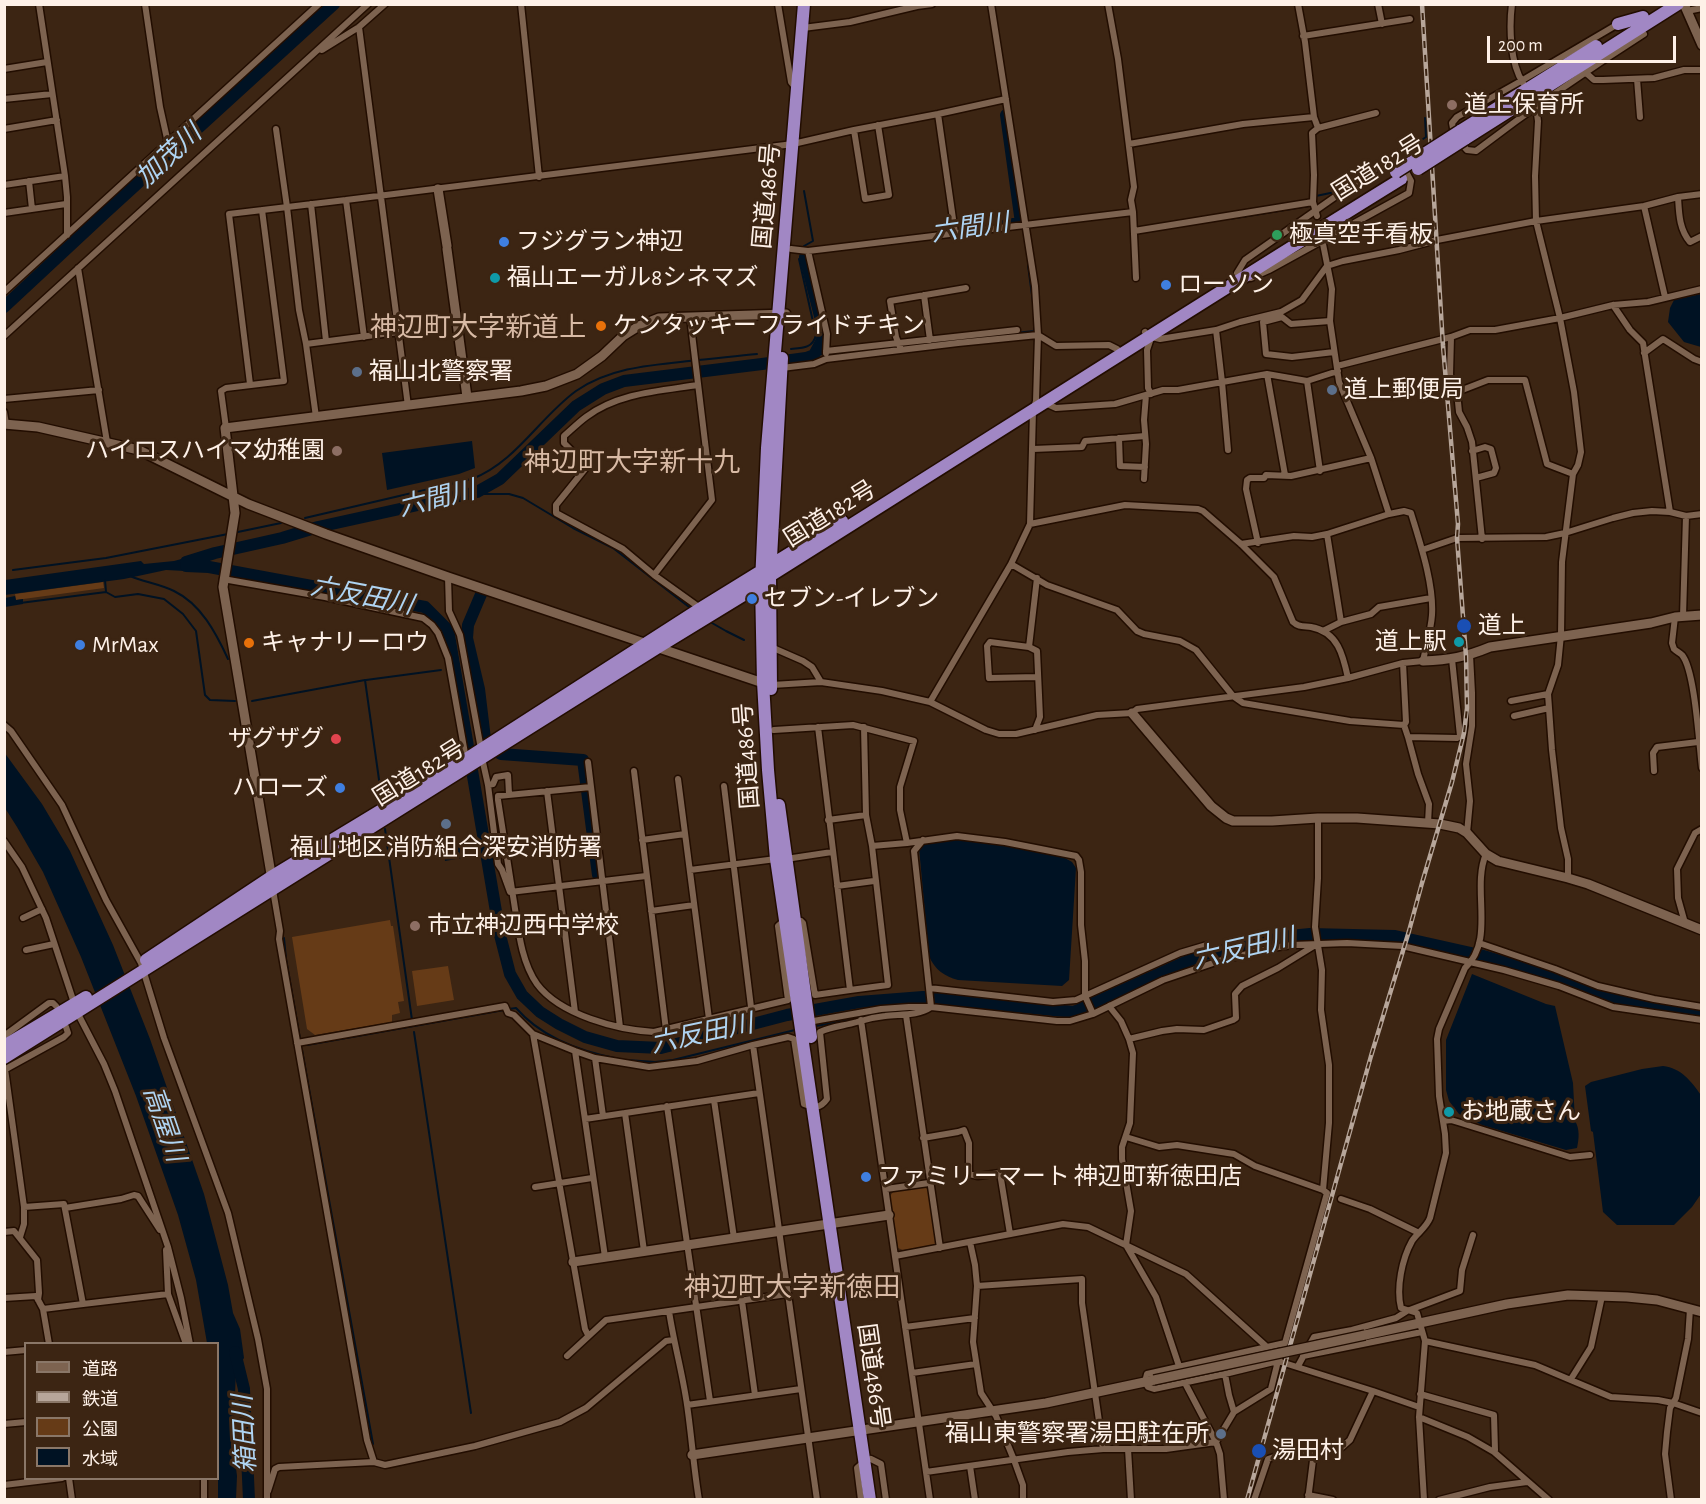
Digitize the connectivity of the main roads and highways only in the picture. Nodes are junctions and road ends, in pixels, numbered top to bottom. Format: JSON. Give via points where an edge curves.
{"nodes":[{"id":1,"x":804,"y":4,"type":"edge"},
{"id":2,"x":812,"y":4,"type":"edge"},
{"id":3,"x":1663,"y":4,"type":"edge"},
{"id":4,"x":1683,"y":7,"type":"edge"},
{"id":5,"x":1648,"y":19,"type":"junction"},
{"id":6,"x":1618,"y":24,"type":"road end"},
{"id":7,"x":806,"y":28,"type":"junction"},
{"id":8,"x":1644,"y":34,"type":"road end"},
{"id":9,"x":797,"y":143,"type":"junction"},
{"id":10,"x":782,"y":314,"type":"junction"},
{"id":11,"x":1148,"y":335,"type":"junction"},
{"id":12,"x":1038,"y":405,"type":"junction"},
{"id":13,"x":766,"y":574,"type":"junction"},
{"id":14,"x":651,"y":646,"type":"junction"},
{"id":15,"x":767,"y":684,"type":"junction"},
{"id":16,"x":467,"y":761,"type":"junction"},
{"id":17,"x":781,"y":859,"type":"junction"},
{"id":18,"x":139,"y":969,"type":"junction"},
{"id":19,"x":79,"y":1006,"type":"junction"},
{"id":20,"x":4,"y":1046,"type":"edge"},
{"id":21,"x":4,"y":1058,"type":"edge"},
{"id":22,"x":868,"y":1460,"type":"junction"},
{"id":23,"x":870,"y":1500,"type":"edge"},
{"id":24,"x":877,"y":1500,"type":"edge"}],
"edges":[{"from":1,"to":7,"type":"highway","name":"国道486号"},
{"from":2,"to":7,"type":"highway","name":"国道486号"},
{"from":3,"to":5,"type":"highway","name":"国道182号"},
{"from":4,"to":5,"type":"highway","name":"国道182号"},
{"from":5,"to":6,"type":"highway"},
{"from":5,"to":8,"type":"highway"},
{"from":5,"to":11,"type":"highway","name":"国道182号","bridge":true},
{"from":7,"to":9,"type":"highway","name":"国道486号"},
{"from":7,"to":9,"type":"highway","name":"国道486号","via":[[797,89]]},
{"from":9,"to":10,"type":"highway","name":"国道486号"},
{"from":9,"to":10,"type":"highway","name":"国道486号","via":[[791,249]]},
{"from":10,"to":13,"type":"highway","name":"国道486号","via":[[767,448]]},
{"from":11,"to":12,"type":"highway","name":"国道182号"},
{"from":11,"to":12,"type":"highway","name":"国道182号","via":[[1117,349]]},
{"from":12,"to":13,"type":"highway","name":"国道182号"},
{"from":13,"to":14,"type":"highway","name":"国道182号","via":[[701,608]]},
{"from":13,"to":14,"type":"highway","name":"国道182号","via":[[747,593]]},
{"from":13,"to":15,"type":"highway","name":"国道486号"},
{"from":13,"to":15,"type":"highway","name":"国道486号","via":[[771,647]]},
{"from":14,"to":16,"type":"highway","name":"国道182号"},
{"from":15,"to":17,"type":"highway","name":"国道486号","via":[[774,730]]},
{"from":15,"to":17,"type":"highway","name":"国道486号","via":[[768,770]]},
{"from":16,"to":18,"type":"highway","name":"国道182号","via":[[273,890]]},
{"from":16,"to":18,"type":"highway","name":"国道182号","via":[[271,877]]},
{"from":17,"to":22,"type":"highway","name":"国道486号"},
{"from":18,"to":19,"type":"highway","name":"国道182号"},
{"from":19,"to":20,"type":"highway","name":"国道182号"},
{"from":19,"to":21,"type":"highway","name":"国道182号"},
{"from":22,"to":23,"type":"highway","name":"国道486号"},
{"from":22,"to":24,"type":"highway","name":"国道486号"}]}
